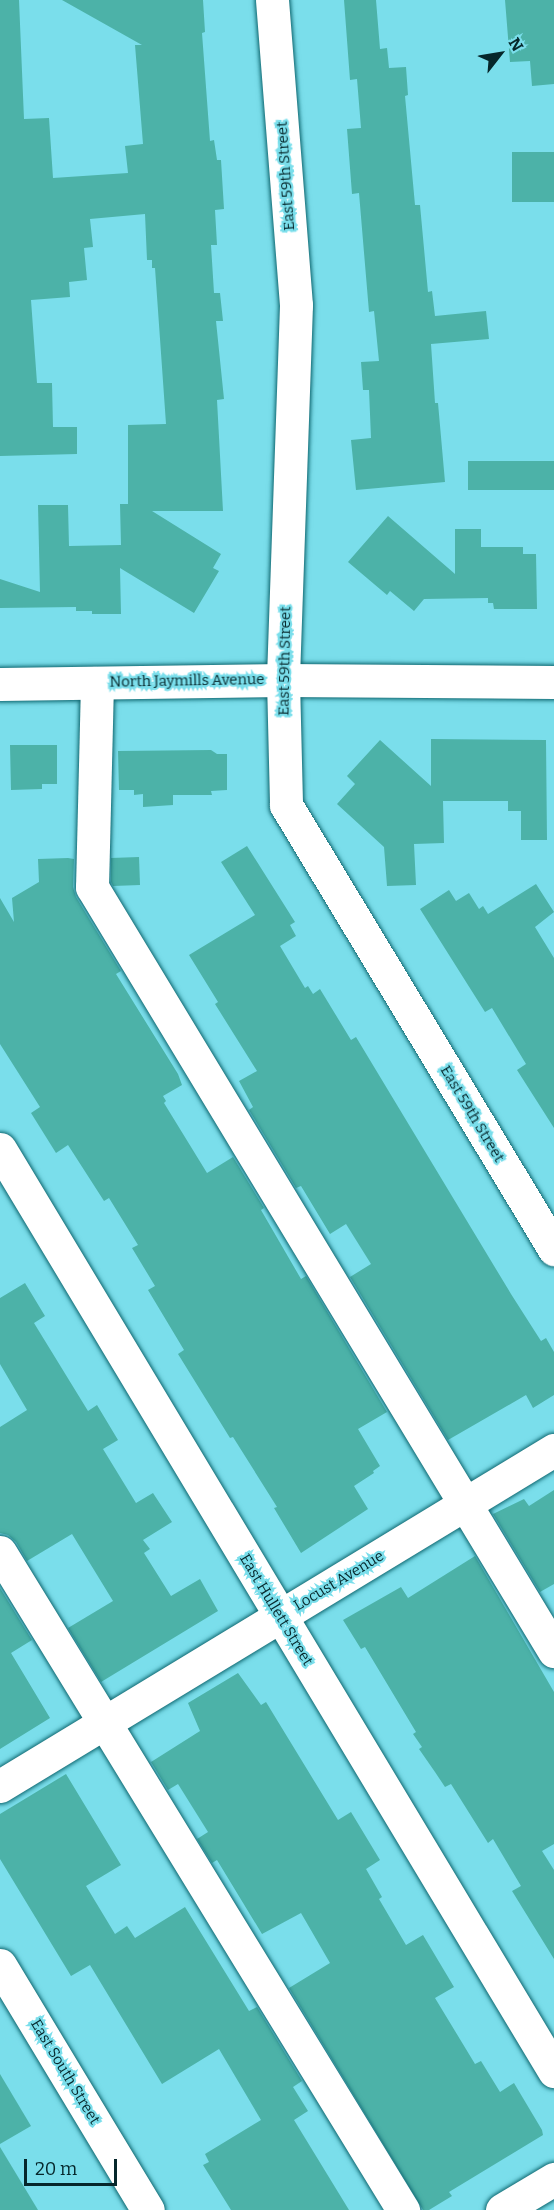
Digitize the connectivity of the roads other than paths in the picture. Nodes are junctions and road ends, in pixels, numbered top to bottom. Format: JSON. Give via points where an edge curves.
{"nodes":[{"id":1,"x":272,"y":0,"type":"edge"},
{"id":2,"x":283,"y":680,"type":"junction"},
{"id":3,"x":554,"y":682,"type":"edge"},
{"id":4,"x":98,"y":683,"type":"junction"},
{"id":5,"x":0,"y":684,"type":"edge"},
{"id":6,"x":0,"y":1149,"type":"edge"},
{"id":7,"x":554,"y":1250,"type":"edge"},
{"id":8,"x":554,"y":1450,"type":"edge"},
{"id":9,"x":464,"y":1505,"type":"junction"},
{"id":10,"x":0,"y":1552,"type":"edge"},
{"id":11,"x":280,"y":1617,"type":"junction"},
{"id":12,"x":554,"y":1651,"type":"edge"},
{"id":13,"x":103,"y":1724,"type":"junction"},
{"id":14,"x":0,"y":1786,"type":"edge"},
{"id":15,"x":0,"y":1965,"type":"edge"},
{"id":16,"x":554,"y":2071,"type":"edge"},
{"id":17,"x":554,"y":2179,"type":"edge"},
{"id":18,"x":148,"y":2210,"type":"edge"},
{"id":19,"x":403,"y":2210,"type":"edge"},
{"id":20,"x":502,"y":2210,"type":"edge"}],
"edges":[{"from":1,"to":2,"type":"street","name":"East 59th Street","via":[[296,304]]},
{"from":2,"to":3,"type":"street","name":"North Jaymills Avenue"},
{"from":2,"to":4,"type":"street","name":"North Jaymills Avenue"},
{"from":2,"to":7,"type":"street","name":"East 59th Street","via":[[286,805]]},
{"from":4,"to":5,"type":"street","name":"North Jaymills Avenue"},
{"from":4,"to":9,"type":"street","via":[[92,887]]},
{"from":6,"to":11,"type":"street","name":"East Hullett Street"},
{"from":8,"to":9,"type":"street","name":"Locust Avenue"},
{"from":9,"to":11,"type":"street","name":"Locust Avenue"},
{"from":9,"to":12,"type":"street"},
{"from":10,"to":13,"type":"street"},
{"from":11,"to":13,"type":"street","name":"Locust Avenue"},
{"from":11,"to":16,"type":"street","name":"East Hullett Street"},
{"from":13,"to":14,"type":"street","name":"Locust Avenue"},
{"from":13,"to":19,"type":"street"},
{"from":15,"to":18,"type":"street","name":"East South Street"},
{"from":17,"to":20,"type":"street"}]}
